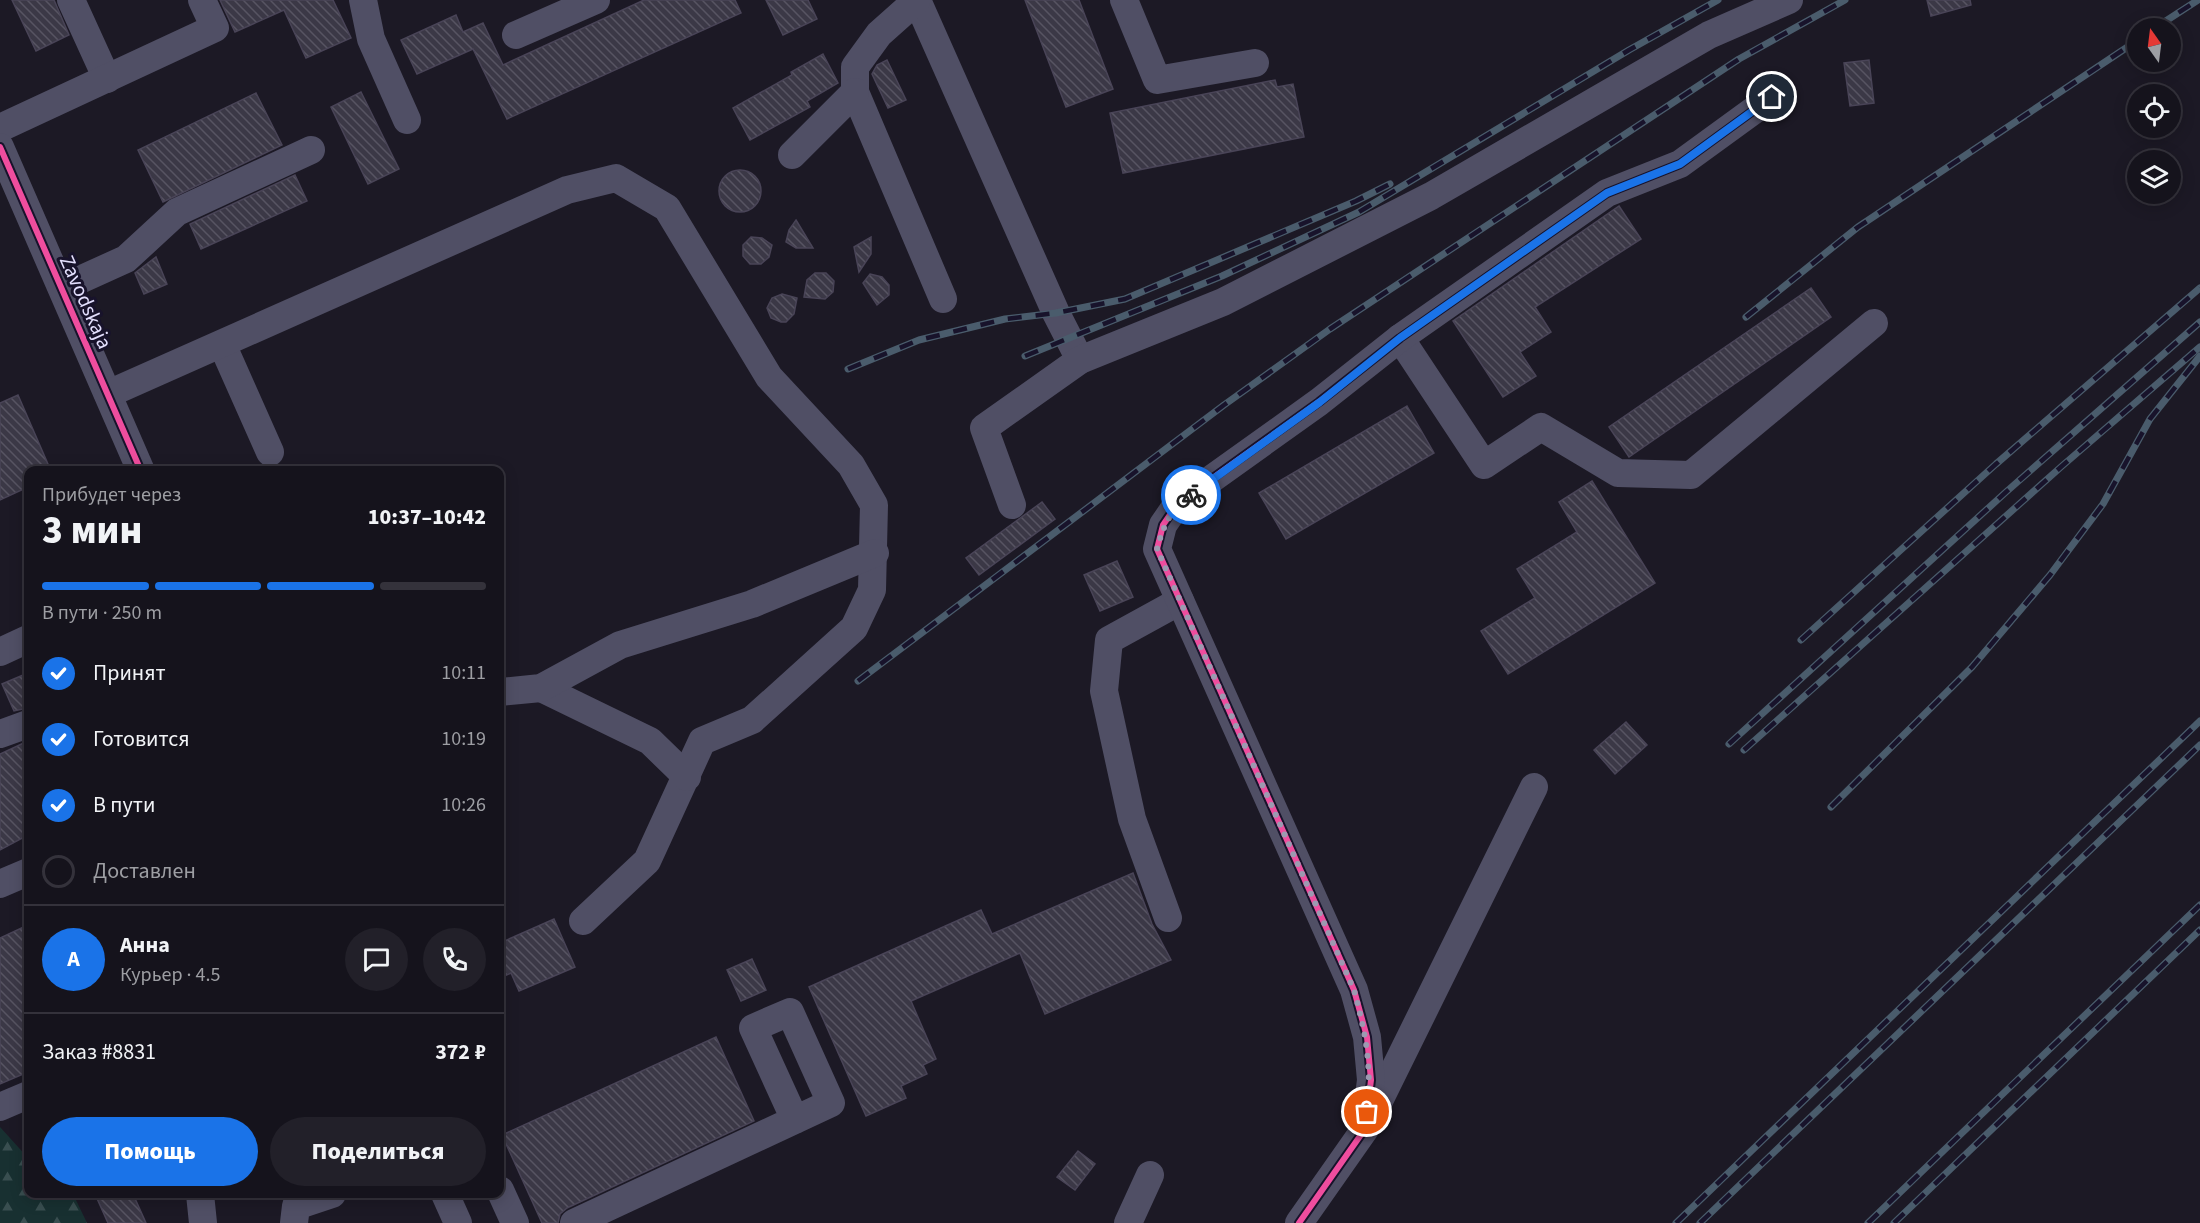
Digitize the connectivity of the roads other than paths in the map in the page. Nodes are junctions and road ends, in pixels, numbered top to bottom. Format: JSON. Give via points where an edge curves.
{"nodes":[{"id":1,"x":71,"y":0,"type":"edge"},
{"id":2,"x":202,"y":0,"type":"edge"},
{"id":3,"x":363,"y":0,"type":"edge"},
{"id":4,"x":596,"y":0,"type":"edge"},
{"id":5,"x":1124,"y":0,"type":"edge"},
{"id":6,"x":1789,"y":0,"type":"edge"},
{"id":7,"x":916,"y":1,"type":"edge"},
{"id":8,"x":516,"y":34,"type":"dead end"},
{"id":9,"x":1255,"y":63,"type":"dead end"},
{"id":10,"x":107,"y":79,"type":"junction"},
{"id":11,"x":855,"y":92,"type":"junction"},
{"id":12,"x":1772,"y":97,"type":"dead end"},
{"id":13,"x":407,"y":120,"type":"dead end"},
{"id":14,"x":0,"y":128,"type":"edge"},
{"id":15,"x":0,"y":147,"type":"edge"},
{"id":16,"x":311,"y":150,"type":"dead end"},
{"id":17,"x":792,"y":155,"type":"dead end"},
{"id":18,"x":62,"y":288,"type":"junction"},
{"id":19,"x":943,"y":299,"type":"dead end"},
{"id":20,"x":1874,"y":323,"type":"dead end"},
{"id":21,"x":1400,"y":338,"type":"junction"},
{"id":22,"x":222,"y":344,"type":"junction"},
{"id":23,"x":1080,"y":360,"type":"junction"},
{"id":24,"x":108,"y":394,"type":"junction"},
{"id":25,"x":270,"y":452,"type":"dead end"},
{"id":26,"x":139,"y":466,"type":"edge"},
{"id":27,"x":1012,"y":505,"type":"dead end"},
{"id":28,"x":875,"y":553,"type":"junction"},
{"id":29,"x":1180,"y":601,"type":"junction"},
{"id":30,"x":24,"y":641,"type":"edge"},
{"id":31,"x":0,"y":652,"type":"edge"},
{"id":32,"x":541,"y":688,"type":"junction"},
{"id":33,"x":504,"y":692,"type":"edge"},
{"id":34,"x":24,"y":726,"type":"edge"},
{"id":35,"x":0,"y":735,"type":"edge"},
{"id":36,"x":687,"y":777,"type":"junction"},
{"id":37,"x":1534,"y":788,"type":"dead end"},
{"id":38,"x":24,"y":874,"type":"edge"},
{"id":39,"x":0,"y":884,"type":"edge"},
{"id":40,"x":1168,"y":918,"type":"dead end"},
{"id":41,"x":583,"y":921,"type":"dead end"},
{"id":42,"x":24,"y":1097,"type":"edge"},
{"id":43,"x":0,"y":1107,"type":"edge"},
{"id":44,"x":795,"y":1120,"type":"dead end"},
{"id":45,"x":1365,"y":1129,"type":"junction"},
{"id":46,"x":1150,"y":1175,"type":"dead end"},
{"id":47,"x":200,"y":1198,"type":"edge"},
{"id":48,"x":320,"y":1198,"type":"edge"},
{"id":49,"x":447,"y":1198,"type":"edge"},
{"id":50,"x":504,"y":1198,"type":"edge"},
{"id":51,"x":203,"y":1223,"type":"edge"},
{"id":52,"x":294,"y":1223,"type":"edge"},
{"id":53,"x":458,"y":1223,"type":"edge"},
{"id":54,"x":515,"y":1223,"type":"edge"},
{"id":55,"x":574,"y":1223,"type":"edge"},
{"id":56,"x":1128,"y":1223,"type":"edge"},
{"id":57,"x":1299,"y":1223,"type":"edge"}],
"edges":[{"from":1,"to":10,"type":"street"},
{"from":2,"to":10,"type":"street","via":[[215,28]]},
{"from":3,"to":13,"type":"street","via":[[372,39]]},
{"from":4,"to":8,"type":"street"},
{"from":5,"to":9,"type":"street","via":[[1157,80]]},
{"from":6,"to":23,"type":"street","via":[[1709,35],[1431,196],[1244,291]]},
{"from":7,"to":11,"type":"street","via":[[879,34],[855,67]]},
{"from":7,"to":23,"type":"street"},
{"from":10,"to":14,"type":"street"},
{"from":11,"to":17,"type":"street"},
{"from":11,"to":19,"type":"street"},
{"from":12,"to":21,"type":"street","via":[[1680,164],[1607,193]]},
{"from":15,"to":18,"type":"street","name":"Zavodskaja"},
{"from":16,"to":18,"type":"street","via":[[177,212],[126,259]]},
{"from":18,"to":24,"type":"street","name":"Zavodskaja"},
{"from":20,"to":21,"type":"street","via":[[1691,475],[1618,473],[1541,428],[1484,465]]},
{"from":21,"to":29,"type":"street","via":[[1320,402],[1178,503],[1163,525],[1157,549]]},
{"from":22,"to":24,"type":"street"},
{"from":22,"to":25,"type":"street"},
{"from":22,"to":28,"type":"street","via":[[567,190],[616,178],[667,208],[769,377],[851,465],[874,505]]},
{"from":23,"to":27,"type":"street","via":[[984,428]]},
{"from":24,"to":26,"type":"street","name":"Zavodskaja"},
{"from":28,"to":32,"type":"street","via":[[752,604],[620,645]]},
{"from":28,"to":36,"type":"street","via":[[872,590],[854,628],[752,720],[702,741]]},
{"from":29,"to":40,"type":"street","via":[[1108,640],[1104,691],[1132,819]]},
{"from":29,"to":45,"type":"street","via":[[1354,990],[1367,1037],[1371,1080]]},
{"from":30,"to":31,"type":"street"},
{"from":32,"to":33,"type":"street"},
{"from":32,"to":36,"type":"street","via":[[650,741]]},
{"from":34,"to":35,"type":"street"},
{"from":36,"to":41,"type":"street","via":[[647,861]]},
{"from":37,"to":45,"type":"street"},
{"from":38,"to":39,"type":"street"},
{"from":42,"to":43,"type":"street"},
{"from":44,"to":55,"type":"street"},
{"from":45,"to":57,"type":"street"},
{"from":46,"to":56,"type":"street"},
{"from":47,"to":51,"type":"street"},
{"from":48,"to":52,"type":"street","via":[[296,1206]]},
{"from":49,"to":53,"type":"street"},
{"from":50,"to":54,"type":"street"}]}
